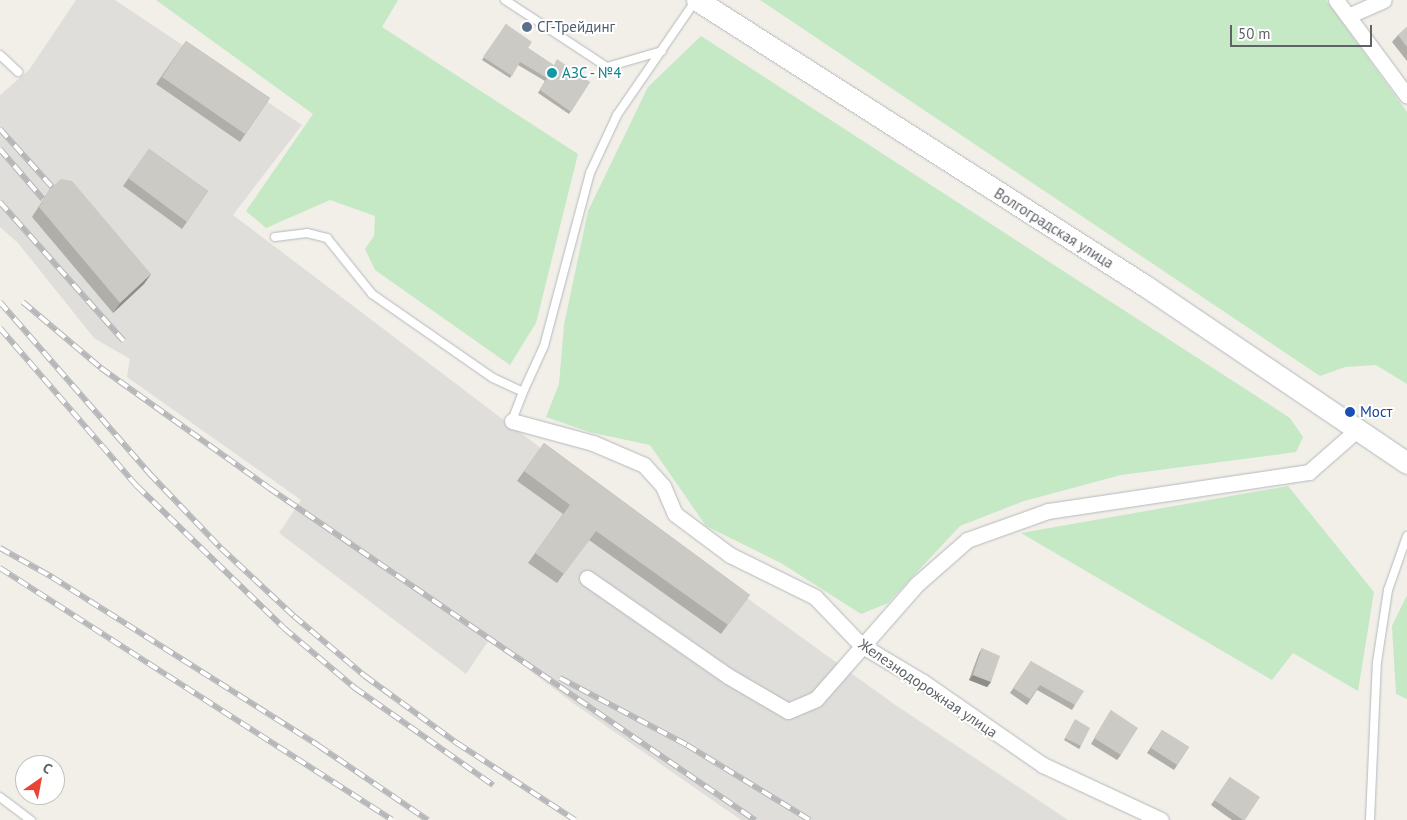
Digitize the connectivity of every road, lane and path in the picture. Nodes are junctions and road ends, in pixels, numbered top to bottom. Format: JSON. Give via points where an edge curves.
{"nodes":[{"id":1,"x":505,"y":0,"type":"edge"},
{"id":2,"x":696,"y":0,"type":"edge"},
{"id":3,"x":1336,"y":0,"type":"edge"},
{"id":4,"x":1384,"y":0,"type":"edge"},
{"id":5,"x":1348,"y":16,"type":"junction"},
{"id":6,"x":662,"y":52,"type":"junction"},
{"id":7,"x":0,"y":55,"type":"edge"},
{"id":8,"x":18,"y":72,"type":"dead end"},
{"id":9,"x":1407,"y":96,"type":"edge"},
{"id":10,"x":275,"y":237,"type":"dead end"},
{"id":11,"x":523,"y":392,"type":"junction"},
{"id":12,"x":512,"y":420,"type":"joint"},
{"id":13,"x":1358,"y":429,"type":"junction"},
{"id":14,"x":1407,"y":463,"type":"edge"},
{"id":15,"x":1407,"y":536,"type":"edge"},
{"id":16,"x":587,"y":578,"type":"dead end"},
{"id":17,"x":861,"y":645,"type":"junction"},
{"id":18,"x":0,"y":798,"type":"edge"},
{"id":19,"x":31,"y":820,"type":"edge"},
{"id":20,"x":1161,"y":820,"type":"edge"},
{"id":21,"x":1370,"y":820,"type":"edge"}],
"edges":[{"from":1,"to":6,"type":"lane","via":[[607,67]]},
{"from":2,"to":6,"type":"lane"},
{"from":2,"to":13,"type":"main road","name":"Волгоградская улица","via":[[1147,287]]},
{"from":3,"to":5,"type":"street"},
{"from":4,"to":5,"type":"street"},
{"from":5,"to":9,"type":"street"},
{"from":6,"to":11,"type":"lane","via":[[617,115],[590,173],[544,346]]},
{"from":7,"to":8,"type":"lane"},
{"from":10,"to":11,"type":"lane","via":[[307,233],[327,238],[372,294],[493,378]]},
{"from":11,"to":12,"type":"lane"},
{"from":12,"to":17,"type":"street","name":"Железнодорожная улица","via":[[593,442],[644,464],[664,486],[674,514],[730,555],[815,597]]},
{"from":13,"to":14,"type":"main road","name":"Волгоградская улица"},
{"from":13,"to":17,"type":"street","via":[[1309,472],[1048,511],[967,540],[918,584]]},
{"from":15,"to":21,"type":"lane","via":[[1388,590],[1377,662]]},
{"from":16,"to":17,"type":"street","via":[[728,676],[788,711],[816,699]]},
{"from":17,"to":20,"type":"street","name":"Железнодорожная улица","via":[[923,682],[1043,765]]},
{"from":18,"to":19,"type":"lane"}]}
